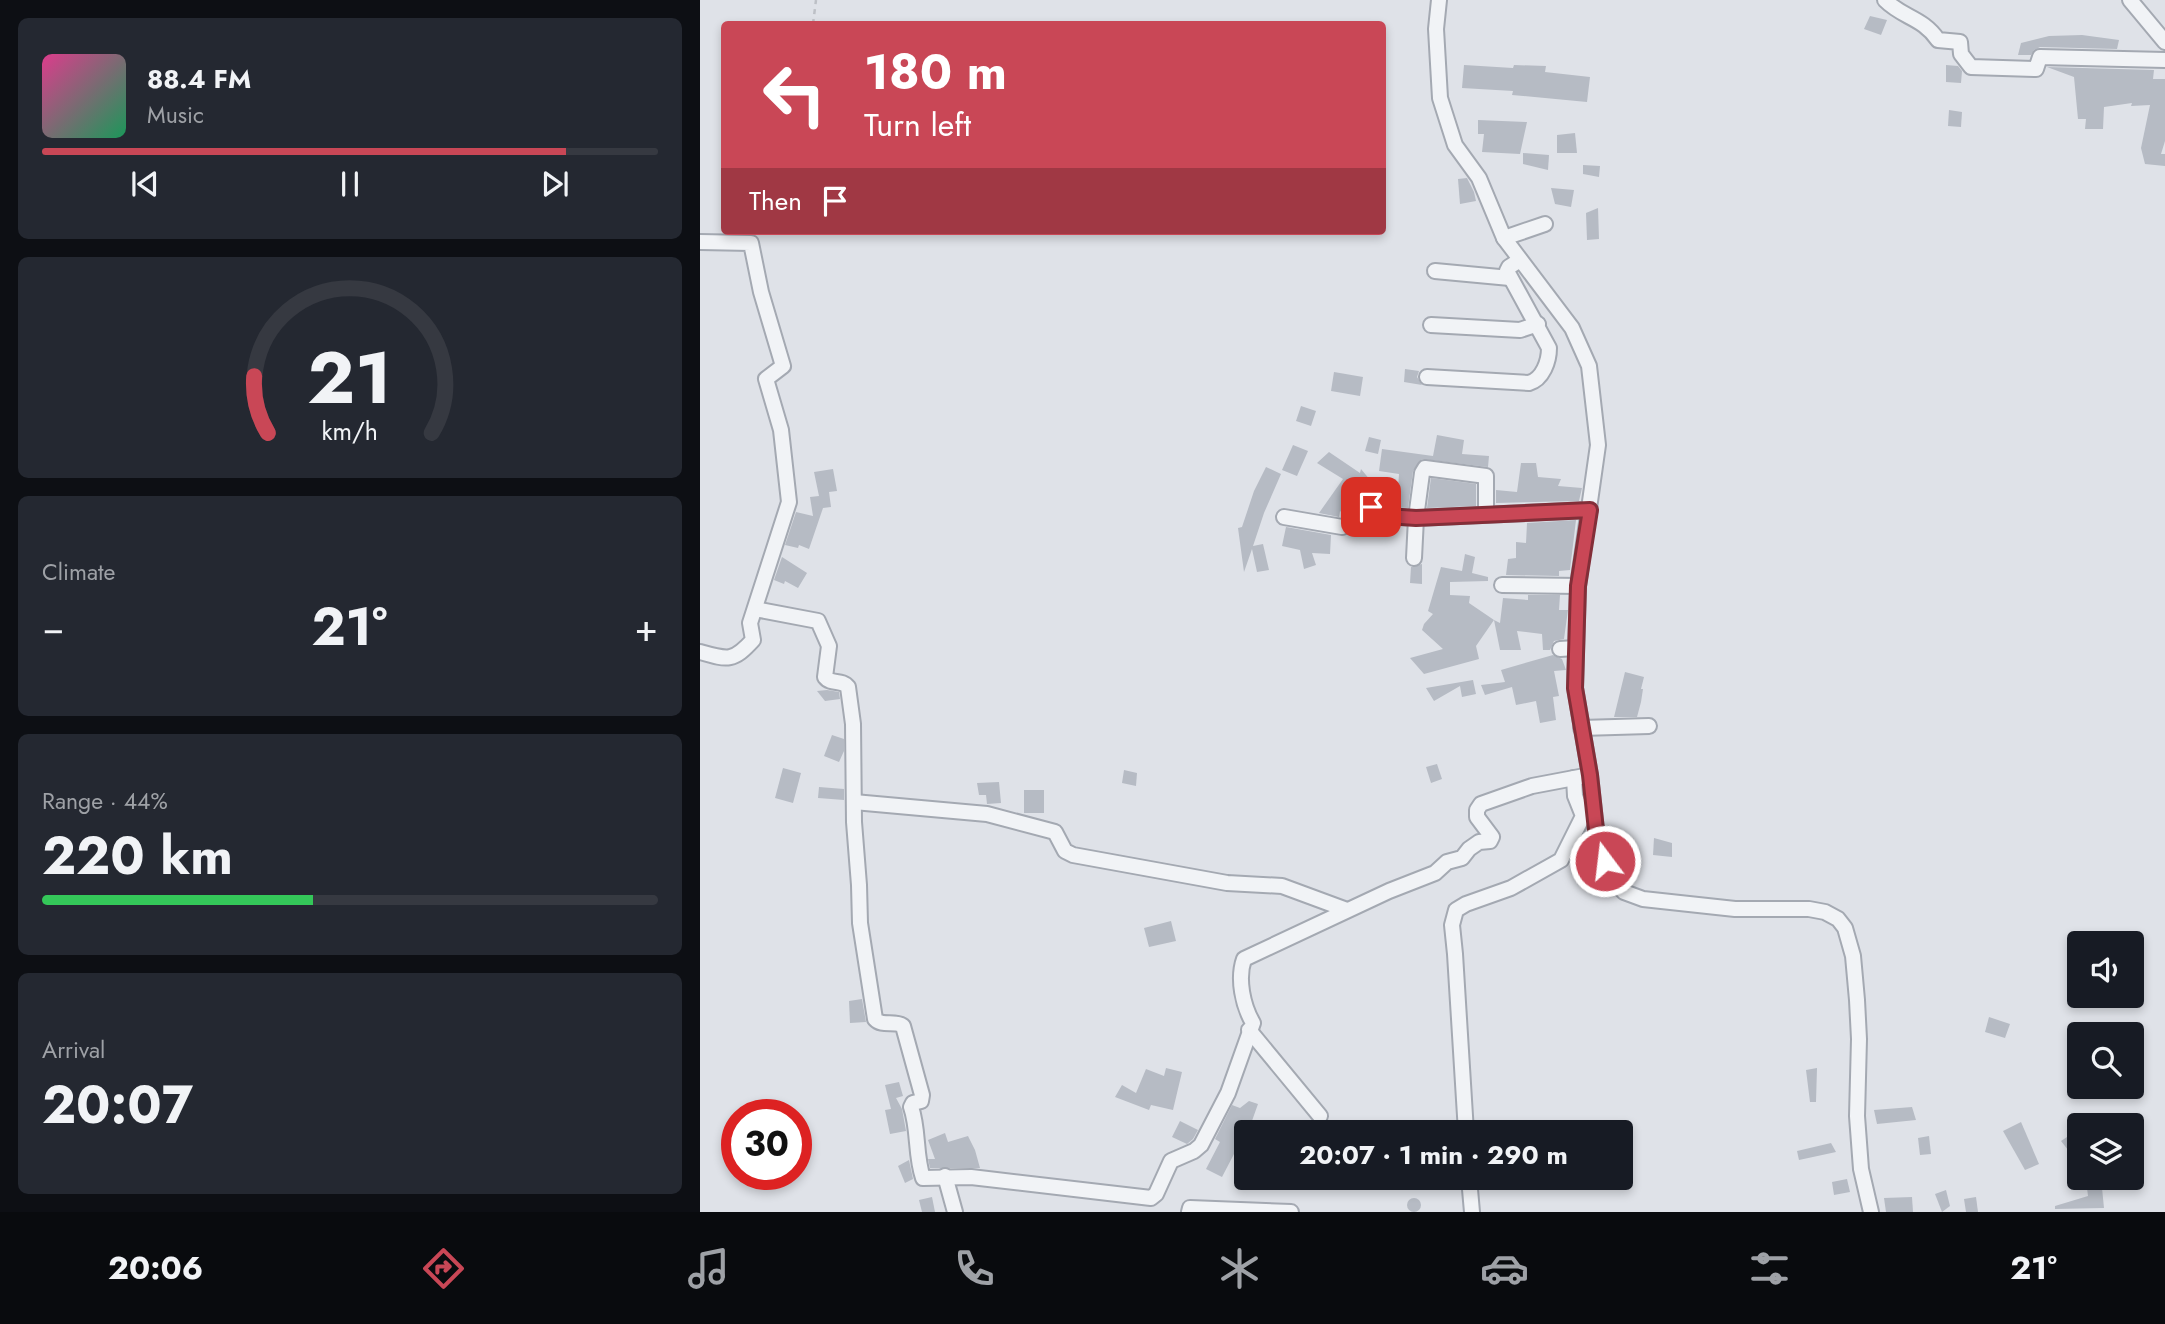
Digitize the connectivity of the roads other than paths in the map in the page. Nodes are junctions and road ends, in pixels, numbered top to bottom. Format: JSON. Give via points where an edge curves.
{"nodes":[{"id":1,"x":1438,"y":0,"type":"edge"},
{"id":2,"x":1885,"y":0,"type":"edge"},
{"id":3,"x":2130,"y":0,"type":"edge"},
{"id":4,"x":2165,"y":42,"type":"edge"},
{"id":5,"x":2165,"y":60,"type":"edge"},
{"id":6,"x":1545,"y":224,"type":"dead end"},
{"id":7,"x":1504,"y":238,"type":"junction"},
{"id":8,"x":700,"y":242,"type":"edge"},
{"id":9,"x":1520,"y":260,"type":"junction"},
{"id":10,"x":1435,"y":271,"type":"dead end"},
{"id":11,"x":1510,"y":278,"type":"junction"},
{"id":12,"x":1538,"y":324,"type":"junction"},
{"id":13,"x":1431,"y":325,"type":"dead end"},
{"id":14,"x":1427,"y":377,"type":"dead end"},
{"id":15,"x":1590,"y":510,"type":"junction"},
{"id":16,"x":1486,"y":515,"type":"junction"},
{"id":17,"x":1284,"y":517,"type":"dead end"},
{"id":18,"x":1416,"y":518,"type":"junction"},
{"id":19,"x":1415,"y":558,"type":"dead end"},
{"id":20,"x":1502,"y":585,"type":"dead end"},
{"id":21,"x":1578,"y":586,"type":"junction"},
{"id":22,"x":755,"y":609,"type":"junction"},
{"id":23,"x":1575,"y":648,"type":"junction"},
{"id":24,"x":1560,"y":649,"type":"dead end"},
{"id":25,"x":700,"y":652,"type":"edge"},
{"id":26,"x":1649,"y":726,"type":"dead end"},
{"id":27,"x":1581,"y":728,"type":"junction"},
{"id":28,"x":1590,"y":775,"type":"junction"},
{"id":29,"x":1574,"y":778,"type":"junction"},
{"id":30,"x":854,"y":802,"type":"junction"},
{"id":31,"x":1347,"y":910,"type":"junction"},
{"id":32,"x":1249,"y":1030,"type":"junction"},
{"id":33,"x":1320,"y":1116,"type":"dead end"},
{"id":34,"x":1465,"y":1120,"type":"edge"},
{"id":35,"x":944,"y":1176,"type":"junction"},
{"id":36,"x":1470,"y":1190,"type":"edge"},
{"id":37,"x":1266,"y":1211,"type":"edge"},
{"id":38,"x":955,"y":1212,"type":"edge"},
{"id":39,"x":1189,"y":1212,"type":"edge"},
{"id":40,"x":1292,"y":1212,"type":"edge"},
{"id":41,"x":1472,"y":1212,"type":"edge"},
{"id":42,"x":1871,"y":1212,"type":"edge"}],
"edges":[{"from":1,"to":7,"type":"street","via":[[1440,98],[1455,145],[1479,178]]},
{"from":2,"to":5,"type":"street","via":[[1930,27],[1938,40],[1960,43],[1961,54],[1971,68],[2036,69],[2039,57]]},
{"from":3,"to":4,"type":"street"},
{"from":6,"to":7,"type":"street"},
{"from":7,"to":9,"type":"street"},
{"from":8,"to":22,"type":"street","via":[[751,243],[783,366],[766,379],[780,430],[788,507]]},
{"from":9,"to":11,"type":"street","via":[[1509,267]]},
{"from":9,"to":15,"type":"street","via":[[1572,328],[1589,366],[1598,445]]},
{"from":10,"to":11,"type":"street"},
{"from":11,"to":12,"type":"street"},
{"from":12,"to":13,"type":"street","via":[[1520,330]]},
{"from":12,"to":14,"type":"street","via":[[1549,354],[1536,381]]},
{"from":15,"to":16,"type":"street"},
{"from":15,"to":21,"type":"street"},
{"from":16,"to":18,"type":"street"},
{"from":16,"to":18,"type":"street","via":[[1486,476],[1427,468],[1422,472]]},
{"from":17,"to":18,"type":"street","via":[[1342,527],[1367,506],[1387,516]]},
{"from":18,"to":19,"type":"street"},
{"from":20,"to":21,"type":"street"},
{"from":21,"to":23,"type":"street"},
{"from":22,"to":25,"type":"street","via":[[750,623],[753,640],[740,655],[721,659]]},
{"from":22,"to":30,"type":"street","via":[[820,624],[829,646],[825,677],[848,687]]},
{"from":23,"to":24,"type":"street"},
{"from":23,"to":27,"type":"street"},
{"from":26,"to":27,"type":"street"},
{"from":27,"to":28,"type":"street"},
{"from":28,"to":29,"type":"street"},
{"from":28,"to":42,"type":"street","via":[[1597,839],[1612,880],[1625,892],[1643,900],[1735,909],[1809,909],[1825,912],[1846,928],[1857,1000],[1861,1170]]},
{"from":29,"to":31,"type":"street","via":[[1532,786],[1481,804],[1477,817],[1491,841],[1479,842],[1435,873]]},
{"from":29,"to":34,"type":"street","via":[[1574,796],[1583,816],[1561,860],[1511,888],[1466,904],[1454,915]]},
{"from":30,"to":31,"type":"street","via":[[992,815],[1055,832],[1070,854],[1225,882],[1282,886]]},
{"from":30,"to":35,"type":"street","via":[[860,923],[875,1019],[904,1026],[922,1097],[911,1105],[920,1170],[923,1178]]},
{"from":31,"to":32,"type":"street","via":[[1244,959],[1245,1010],[1253,1023]]},
{"from":32,"to":33,"type":"street"},
{"from":32,"to":35,"type":"street","via":[[1216,1121],[1194,1152],[1171,1161],[1151,1198]]},
{"from":35,"to":38,"type":"street"},
{"from":36,"to":41,"type":"street"},
{"from":37,"to":39,"type":"street","via":[[1190,1208]]},
{"from":37,"to":40,"type":"street"}]}
